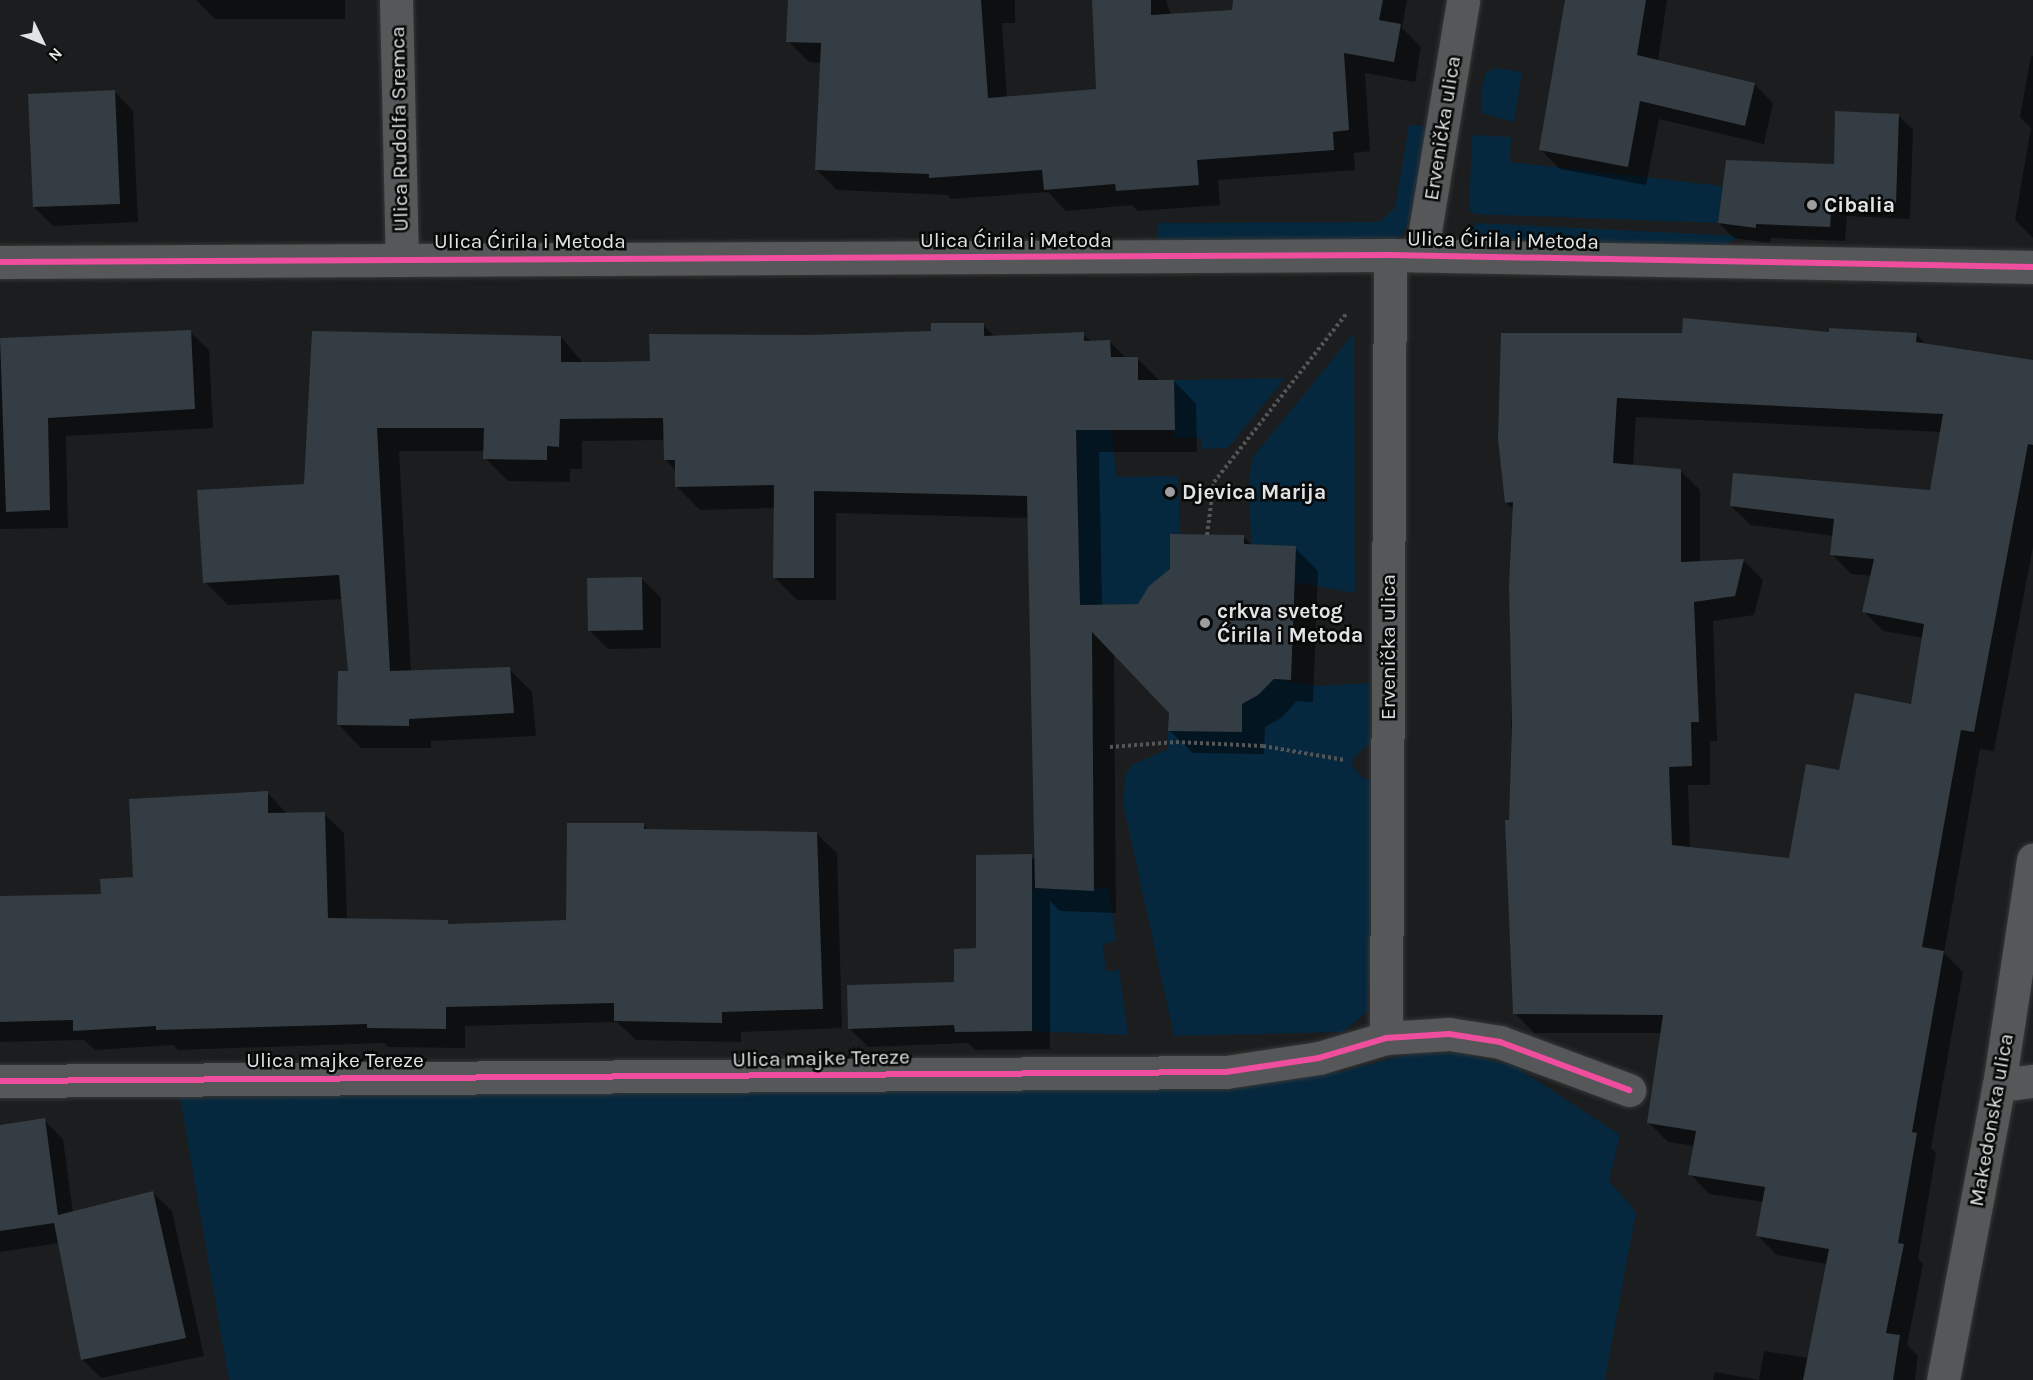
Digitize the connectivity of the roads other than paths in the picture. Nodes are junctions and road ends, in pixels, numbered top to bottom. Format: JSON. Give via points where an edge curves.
{"nodes":[{"id":1,"x":396,"y":0,"type":"edge"},
{"id":2,"x":1463,"y":0,"type":"edge"},
{"id":3,"x":1406,"y":255,"type":"junction"},
{"id":4,"x":402,"y":258,"type":"junction"},
{"id":5,"x":0,"y":262,"type":"edge"},
{"id":6,"x":2033,"y":267,"type":"edge"},
{"id":7,"x":2033,"y":860,"type":"edge"},
{"id":8,"x":1386,"y":1038,"type":"junction"},
{"id":9,"x":0,"y":1081,"type":"edge"},
{"id":10,"x":2033,"y":1081,"type":"edge"},
{"id":11,"x":1999,"y":1085,"type":"junction"},
{"id":12,"x":1629,"y":1090,"type":"dead end"},
{"id":13,"x":1943,"y":1380,"type":"edge"}],
"edges":[{"from":1,"to":4,"type":"street","name":"Ulica Rudolfa Sremca"},
{"from":2,"to":3,"type":"street","name":"Ervenička ulica"},
{"from":3,"to":4,"type":"street","name":"Ulica Ćirila i Metoda"},
{"from":3,"to":6,"type":"street","name":"Ulica Ćirila i Metoda"},
{"from":3,"to":8,"type":"street","name":"Ervenička ulica","via":[[1388,638]]},
{"from":4,"to":5,"type":"street","name":"Ulica Ćirila i Metoda"},
{"from":7,"to":11,"type":"street","name":"Makedonska ulica"},
{"from":8,"to":9,"type":"street","name":"Ulica majke Tereze","via":[[1318,1058],[1226,1072]]},
{"from":8,"to":12,"type":"street","name":"Ulica majke Tereze","via":[[1449,1034],[1500,1042]]},
{"from":10,"to":11,"type":"street"},
{"from":11,"to":13,"type":"street","name":"Makedonska ulica"}]}
